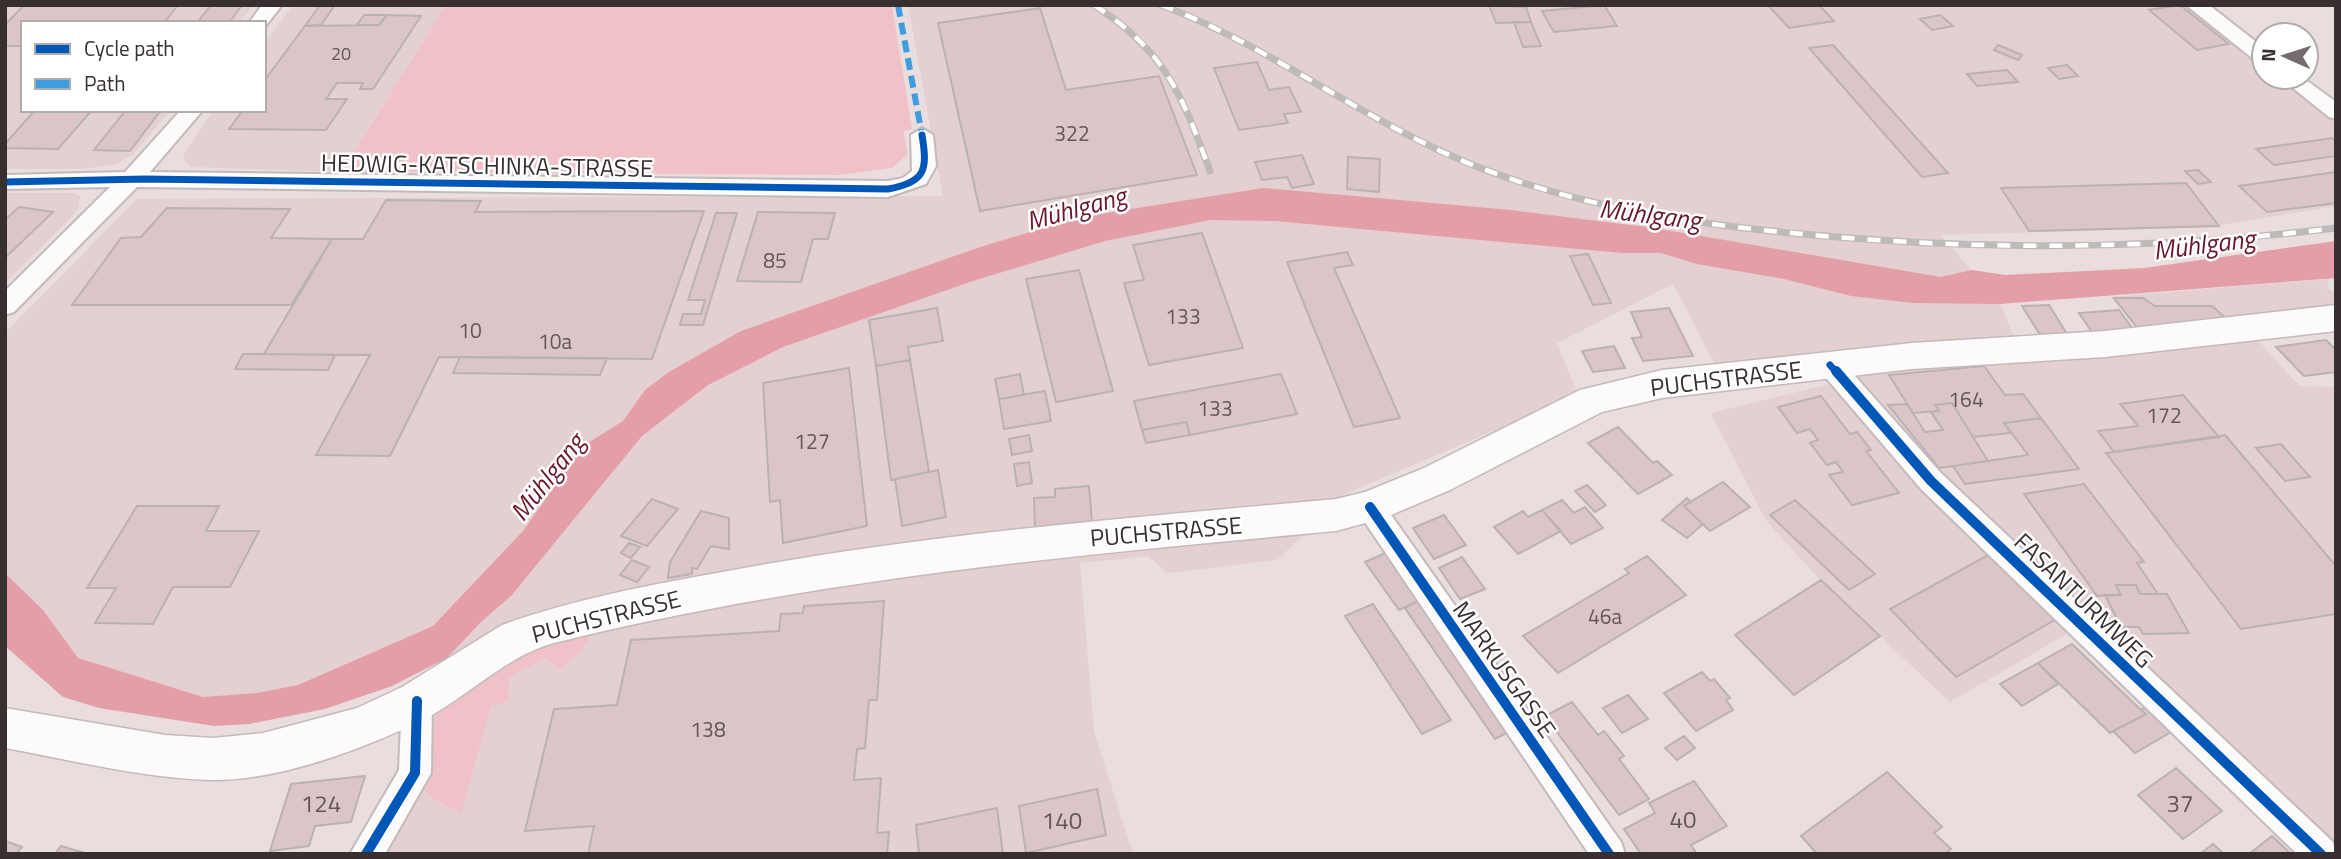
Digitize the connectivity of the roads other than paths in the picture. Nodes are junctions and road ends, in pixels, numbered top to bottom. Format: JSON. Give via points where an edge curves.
{"nodes":[{"id":1,"x":272,"y":5,"type":"edge"},
{"id":2,"x":2196,"y":5,"type":"edge"},
{"id":3,"x":260,"y":21,"type":"edge"},
{"id":4,"x":2250,"y":47,"type":"edge"},
{"id":5,"x":2308,"y":91,"type":"edge"},
{"id":6,"x":191,"y":112,"type":"edge"},
{"id":7,"x":2336,"y":112,"type":"edge"},
{"id":8,"x":922,"y":135,"type":"dead end"},
{"id":9,"x":129,"y":181,"type":"junction"},
{"id":10,"x":5,"y":182,"type":"edge"},
{"id":11,"x":5,"y":306,"type":"edge"},
{"id":12,"x":2336,"y":318,"type":"edge"},
{"id":13,"x":1830,"y":365,"type":"junction"},
{"id":14,"x":1370,"y":507,"type":"junction"},
{"id":15,"x":417,"y":701,"type":"junction"},
{"id":16,"x":5,"y":728,"type":"edge"},
{"id":17,"x":366,"y":854,"type":"edge"},
{"id":18,"x":1609,"y":854,"type":"edge"},
{"id":19,"x":2321,"y":854,"type":"edge"}],
"edges":[{"from":1,"to":3,"type":"street"},
{"from":2,"to":4,"type":"street"},
{"from":5,"to":7,"type":"street"},
{"from":6,"to":9,"type":"street"},
{"from":8,"to":9,"type":"street","name":"HEDWIG-KATSCHINKA-STRASSE","via":[[928,164],[922,177],[888,189]]},
{"from":9,"to":10,"type":"street","name":"HEDWIG-KATSCHINKA-STRASSE"},
{"from":9,"to":11,"type":"street"},
{"from":12,"to":13,"type":"main road","name":"PUCHSTRASSE","via":[[2105,344]]},
{"from":13,"to":14,"type":"main road","name":"PUCHSTRASSE","via":[[1662,384],[1593,400],[1437,479]]},
{"from":13,"to":19,"type":"street","name":"FASANTURMWEG","via":[[1931,481]]},
{"from":14,"to":15,"type":"main road","name":"PUCHSTRASSE","via":[[1336,515],[934,554],[685,596],[552,625],[517,638]]},
{"from":14,"to":18,"type":"street","name":"MARKUSGASSE"},
{"from":15,"to":16,"type":"main road","name":"PUCHSTRASSE","via":[[363,727],[263,754],[213,759],[165,756]]},
{"from":15,"to":17,"type":"street","via":[[415,774]]}]}
